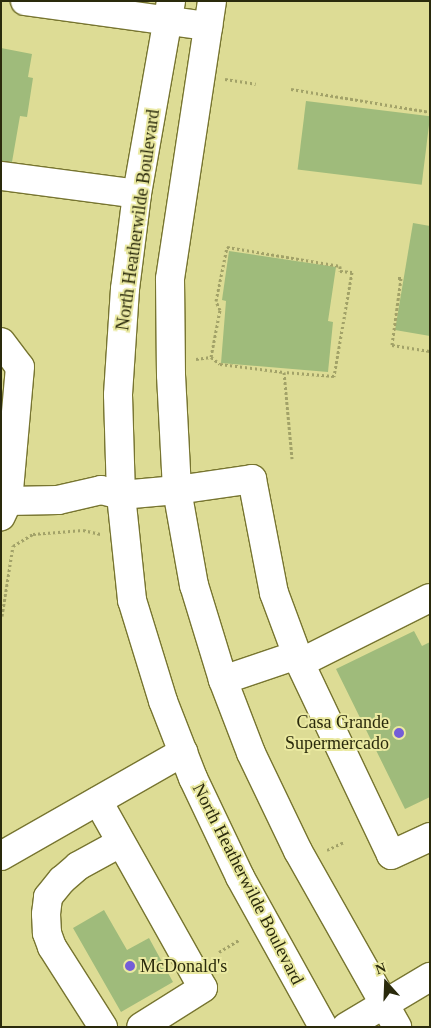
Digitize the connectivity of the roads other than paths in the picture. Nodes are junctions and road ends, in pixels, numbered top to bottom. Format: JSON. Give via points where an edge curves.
{"nodes":[{"id":1,"x":25,"y":1,"type":"edge"},
{"id":2,"x":169,"y":12,"type":"edge"},
{"id":3,"x":210,"y":14,"type":"edge"},
{"id":4,"x":1,"y":176,"type":"edge"},
{"id":5,"x":137,"y":194,"type":"junction"},
{"id":6,"x":1,"y":342,"type":"edge"},
{"id":7,"x":178,"y":490,"type":"junction"},
{"id":8,"x":121,"y":495,"type":"junction"},
{"id":9,"x":5,"y":509,"type":"edge"},
{"id":10,"x":430,"y":598,"type":"edge"},
{"id":11,"x":299,"y":659,"type":"junction"},
{"id":12,"x":222,"y":680,"type":"junction"},
{"id":13,"x":183,"y":752,"type":"junction"},
{"id":14,"x":98,"y":801,"type":"junction"},
{"id":15,"x":430,"y":837,"type":"edge"},
{"id":16,"x":120,"y":843,"type":"junction"},
{"id":17,"x":1,"y":856,"type":"edge"},
{"id":18,"x":430,"y":977,"type":"edge"},
{"id":19,"x":391,"y":1016,"type":"edge"},
{"id":20,"x":103,"y":1027,"type":"edge"},
{"id":21,"x":141,"y":1027,"type":"edge"},
{"id":22,"x":323,"y":1027,"type":"edge"},
{"id":23,"x":346,"y":1027,"type":"edge"}],
"edges":[{"from":1,"to":2,"type":"main road"},
{"from":2,"to":3,"type":"main road"},
{"from":2,"to":5,"type":"main road","name":"North Heatherwilde Boulevard"},
{"from":3,"to":7,"type":"main road","via":[[170,279],[171,376]]},
{"from":4,"to":5,"type":"main road"},
{"from":5,"to":8,"type":"main road","name":"North Heatherwilde Boulevard","via":[[125,289],[118,395]]},
{"from":6,"to":9,"type":"main road","via":[[20,367]]},
{"from":7,"to":8,"type":"main road"},
{"from":7,"to":11,"type":"main road","via":[[252,479],[274,593]]},
{"from":7,"to":12,"type":"main road","via":[[194,585]]},
{"from":8,"to":9,"type":"main road","via":[[101,490]]},
{"from":8,"to":13,"type":"main road","name":"North Heatherwilde Boulevard","via":[[132,600],[163,701]]},
{"from":10,"to":11,"type":"main road"},
{"from":11,"to":12,"type":"main road"},
{"from":11,"to":15,"type":"main road","via":[[392,855]]},
{"from":12,"to":19,"type":"main road","via":[[251,753],[298,851]]},
{"from":13,"to":14,"type":"main road"},
{"from":13,"to":22,"type":"main road","name":"North Heatherwilde Boulevard","via":[[240,877]]},
{"from":14,"to":16,"type":"main road"},
{"from":14,"to":17,"type":"main road"},
{"from":16,"to":20,"type":"main road","via":[[78,866],[62,880],[48,897],[46,914],[52,947]]},
{"from":16,"to":21,"type":"main road","via":[[203,988]]},
{"from":18,"to":19,"type":"main road"},
{"from":19,"to":23,"type":"main road"}]}
